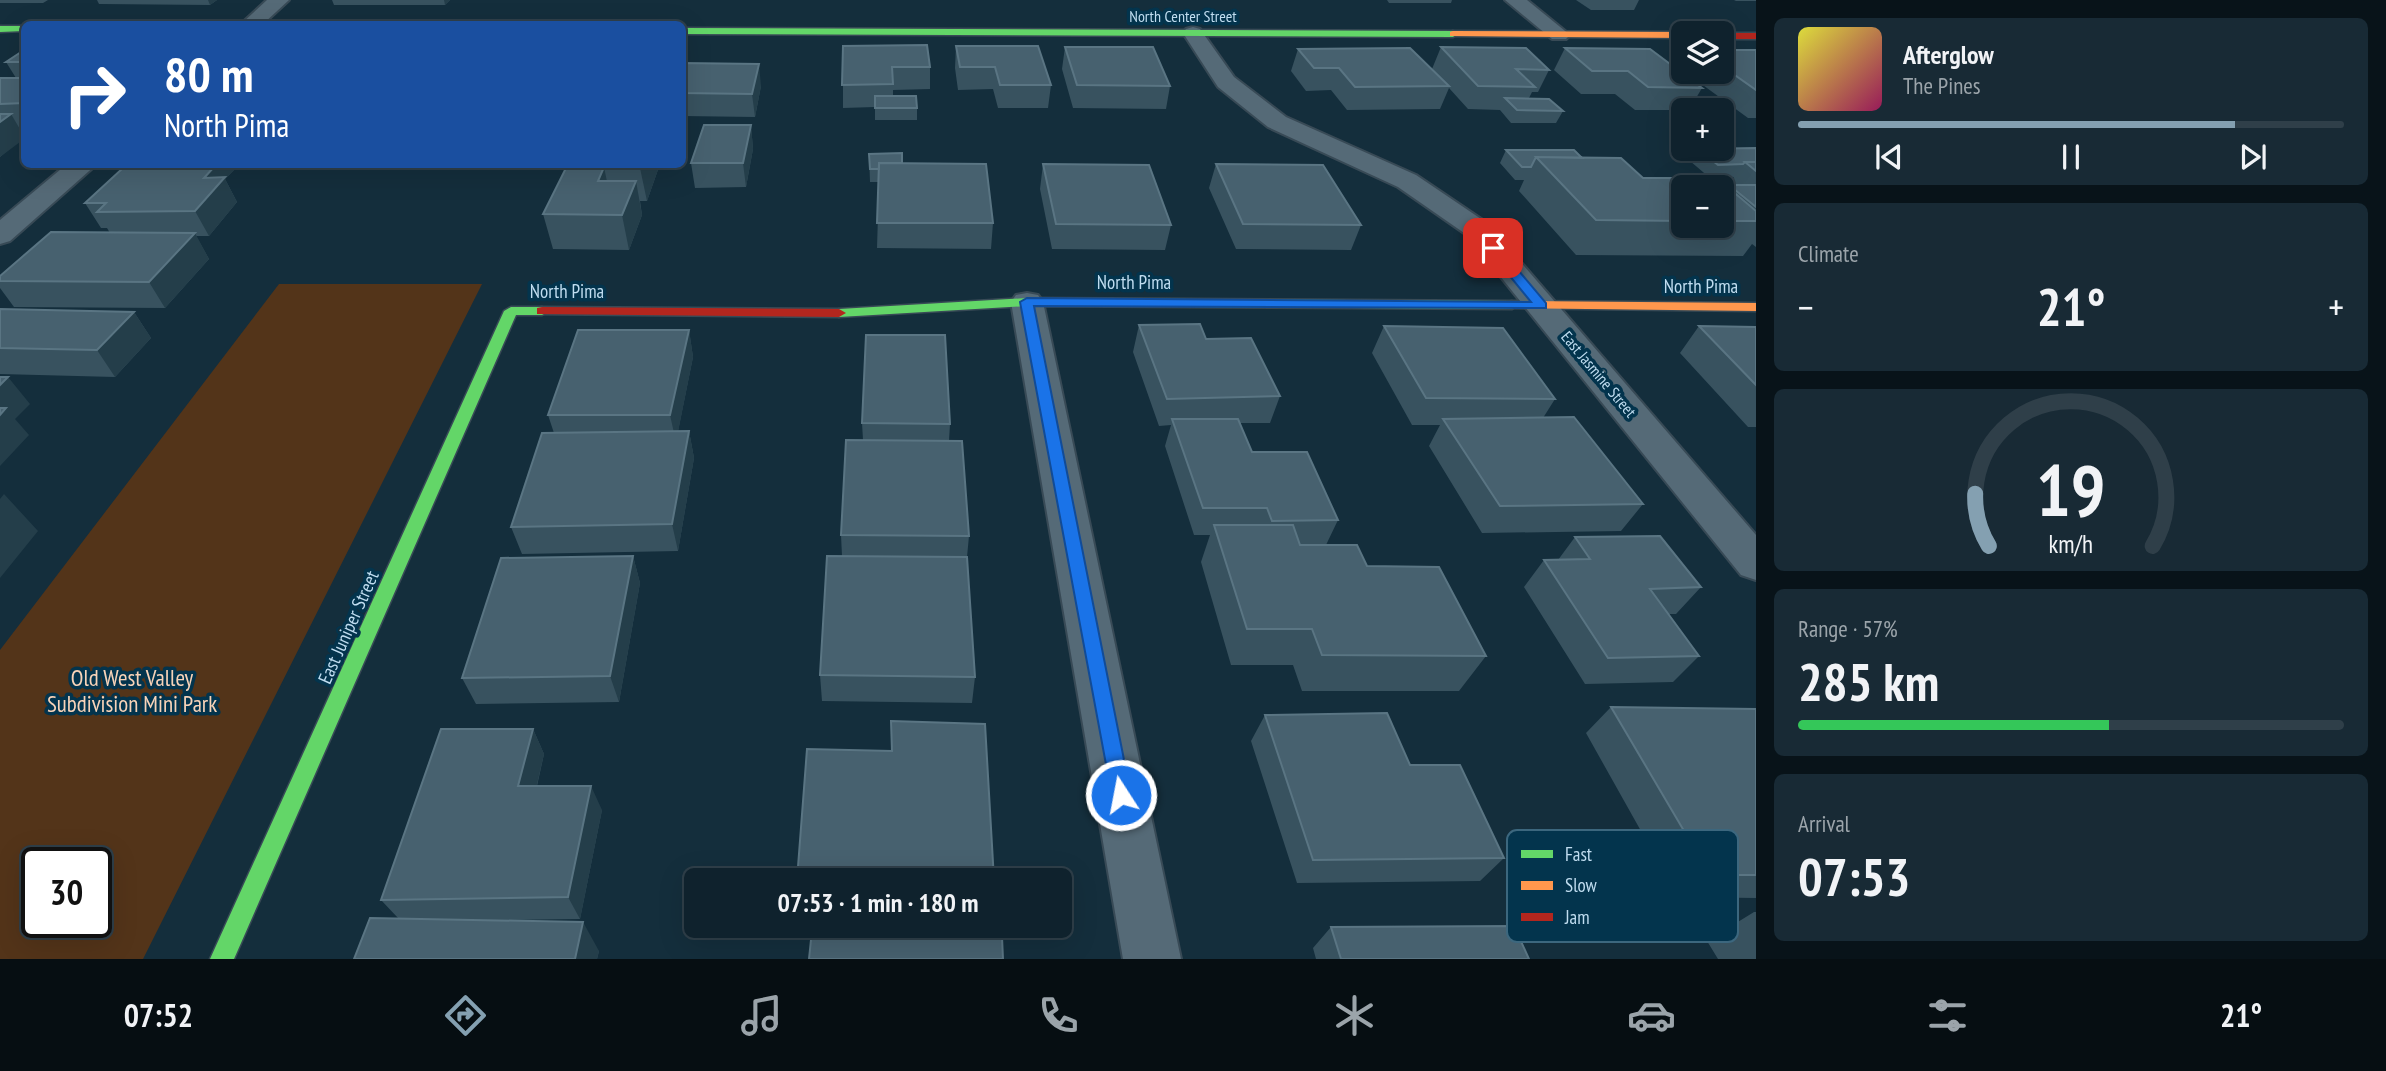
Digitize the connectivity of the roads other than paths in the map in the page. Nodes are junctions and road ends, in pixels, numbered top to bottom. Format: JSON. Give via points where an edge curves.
{"nodes":[{"id":1,"x":279,"y":0,"type":"edge"},
{"id":2,"x":1515,"y":0,"type":"edge"},
{"id":3,"x":254,"y":21,"type":"edge"},
{"id":4,"x":0,"y":29,"type":"edge"},
{"id":5,"x":21,"y":29,"type":"edge"},
{"id":6,"x":686,"y":31,"type":"edge"},
{"id":7,"x":1193,"y":33,"type":"junction"},
{"id":8,"x":1559,"y":35,"type":"junction"},
{"id":9,"x":1671,"y":35,"type":"edge"},
{"id":10,"x":1734,"y":36,"type":"edge"},
{"id":11,"x":1756,"y":36,"type":"edge"},
{"id":12,"x":79,"y":168,"type":"edge"},
{"id":13,"x":0,"y":235,"type":"edge"},
{"id":14,"x":1027,"y":302,"type":"junction"},
{"id":15,"x":1542,"y":306,"type":"junction"},
{"id":16,"x":1756,"y":307,"type":"edge"},
{"id":17,"x":511,"y":312,"type":"joint"},
{"id":18,"x":1756,"y":564,"type":"edge"},
{"id":19,"x":222,"y":959,"type":"edge"},
{"id":20,"x":1152,"y":959,"type":"edge"}],
"edges":[{"from":1,"to":3,"type":"street"},
{"from":2,"to":8,"type":"street"},
{"from":4,"to":5,"type":"street"},
{"from":6,"to":7,"type":"street","name":"North Center Street"},
{"from":7,"to":8,"type":"street","name":"North Center Street"},
{"from":7,"to":15,"type":"street","name":"East Jasmine Street","via":[[1226,82],[1277,122],[1407,181],[1477,229]]},
{"from":8,"to":9,"type":"street","name":"North Center Street"},
{"from":10,"to":11,"type":"street"},
{"from":12,"to":13,"type":"street"},
{"from":14,"to":15,"type":"street","name":"North Pima"},
{"from":14,"to":17,"type":"street","name":"North Pima","via":[[843,313]]},
{"from":14,"to":20,"type":"street"},
{"from":15,"to":16,"type":"street","name":"North Pima"},
{"from":15,"to":18,"type":"street","name":"East Jasmine Street"},
{"from":17,"to":19,"type":"street","name":"East Juniper Street"}]}
